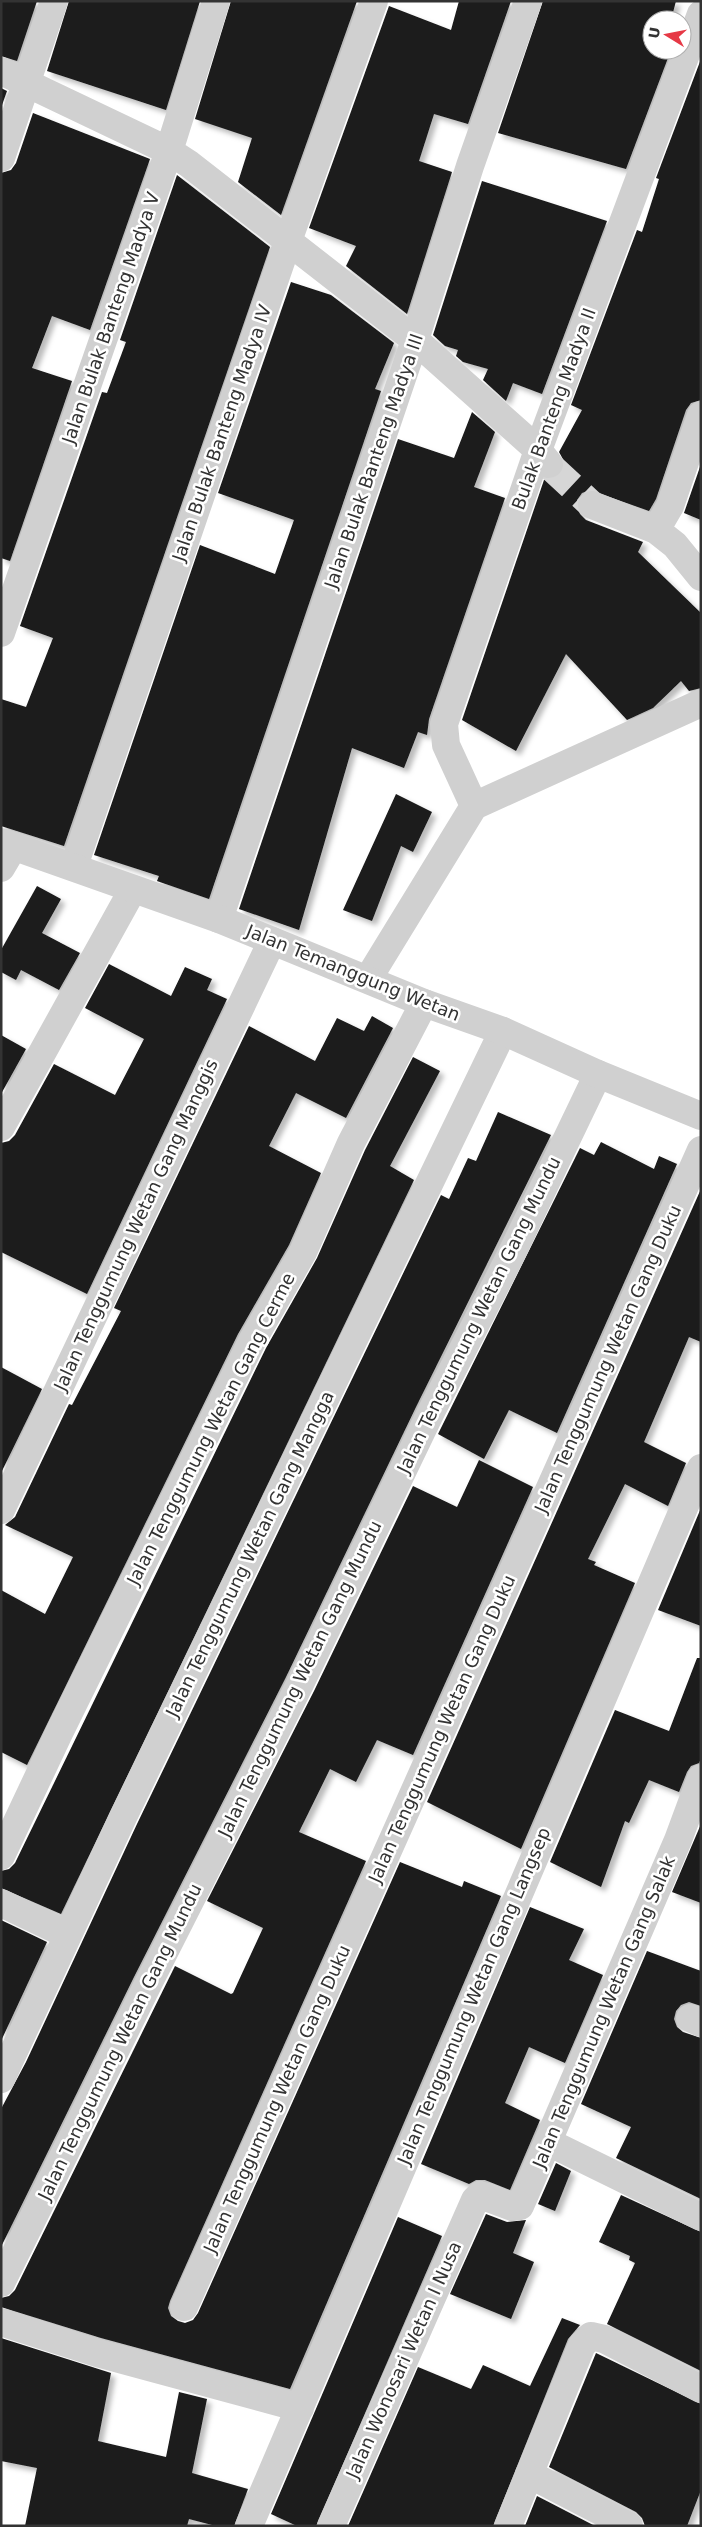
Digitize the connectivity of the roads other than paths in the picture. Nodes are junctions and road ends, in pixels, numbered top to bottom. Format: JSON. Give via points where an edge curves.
{"nodes":[{"id":1,"x":54,"y":1,"type":"edge"},
{"id":2,"x":216,"y":1,"type":"edge"},
{"id":3,"x":374,"y":1,"type":"edge"},
{"id":4,"x":528,"y":1,"type":"edge"},
{"id":5,"x":701,"y":14,"type":"edge"},
{"id":6,"x":1,"y":72,"type":"edge"},
{"id":7,"x":26,"y":83,"type":"junction"},
{"id":8,"x":169,"y":151,"type":"junction"},
{"id":9,"x":1,"y":158,"type":"edge"},
{"id":10,"x":288,"y":240,"type":"junction"},
{"id":11,"x":415,"y":340,"type":"junction"},
{"id":12,"x":701,"y":415,"type":"edge"},
{"id":13,"x":544,"y":459,"type":"junction"},
{"id":14,"x":592,"y":504,"type":"tunnel mouth"},
{"id":15,"x":656,"y":530,"type":"junction"},
{"id":16,"x":701,"y":578,"type":"edge"},
{"id":17,"x":1,"y":633,"type":"edge"},
{"id":18,"x":701,"y":703,"type":"edge"},
{"id":19,"x":474,"y":806,"type":"junction"},
{"id":20,"x":5,"y":856,"type":"edge"},
{"id":21,"x":74,"y":866,"type":"junction"},
{"id":22,"x":126,"y":902,"type":"junction"},
{"id":23,"x":219,"y":919,"type":"junction"},
{"id":24,"x":266,"y":952,"type":"junction"},
{"id":25,"x":368,"y":979,"type":"junction"},
{"id":26,"x":419,"y":1013,"type":"junction"},
{"id":27,"x":500,"y":1039,"type":"junction"},
{"id":28,"x":592,"y":1085,"type":"junction"},
{"id":29,"x":701,"y":1116,"type":"edge"},
{"id":30,"x":1,"y":1127,"type":"edge"},
{"id":31,"x":701,"y":1150,"type":"edge"},
{"id":32,"x":701,"y":1468,"type":"edge"},
{"id":33,"x":1,"y":1510,"type":"edge"},
{"id":34,"x":701,"y":1778,"type":"edge"},
{"id":35,"x":1,"y":1856,"type":"edge"},
{"id":36,"x":1,"y":1903,"type":"edge"},
{"id":37,"x":68,"y":1935,"type":"junction"},
{"id":38,"x":1,"y":2080,"type":"edge"},
{"id":39,"x":548,"y":2142,"type":"junction"},
{"id":40,"x":480,"y":2195,"type":"joint"},
{"id":41,"x":701,"y":2217,"type":"edge"},
{"id":42,"x":1,"y":2283,"type":"edge"},
{"id":43,"x":184,"y":2307,"type":"dead end"},
{"id":44,"x":1,"y":2322,"type":"edge"},
{"id":45,"x":701,"y":2389,"type":"edge"},
{"id":46,"x":300,"y":2408,"type":"junction"},
{"id":47,"x":528,"y":2474,"type":"junction"},
{"id":48,"x":249,"y":2526,"type":"edge"},
{"id":49,"x":331,"y":2526,"type":"edge"},
{"id":50,"x":508,"y":2526,"type":"edge"},
{"id":51,"x":629,"y":2526,"type":"edge"}],
"edges":[{"from":1,"to":7,"type":"street"},
{"from":2,"to":8,"type":"street","name":"Jalan Bulak Banteng Madya V"},
{"from":3,"to":10,"type":"street","name":"Jalan Bulak Banteng Madya IV"},
{"from":4,"to":11,"type":"street","name":"Jalan Bulak Banteng Madya III","via":[[470,166]]},
{"from":5,"to":13,"type":"street","name":"Bulak Banteng Madya II"},
{"from":6,"to":7,"type":"street"},
{"from":7,"to":8,"type":"street"},
{"from":7,"to":9,"type":"street"},
{"from":8,"to":10,"type":"street"},
{"from":8,"to":17,"type":"street","name":"Jalan Bulak Banteng Madya V"},
{"from":10,"to":11,"type":"street"},
{"from":10,"to":21,"type":"street","name":"Jalan Bulak Banteng Madya IV"},
{"from":11,"to":13,"type":"street"},
{"from":11,"to":23,"type":"street","name":"Jalan Bulak Banteng Madya III"},
{"from":12,"to":15,"type":"street","via":[[670,506]]},
{"from":13,"to":19,"type":"street","name":"Bulak Banteng Madya II","via":[[444,724],[446,745]]},
{"from":14,"to":15,"type":"street"},
{"from":15,"to":16,"type":"street","via":[[675,545]]},
{"from":18,"to":19,"type":"street"},
{"from":19,"to":25,"type":"street"},
{"from":20,"to":21,"type":"street","name":"Jalan Temanggung Wetan"},
{"from":21,"to":22,"type":"street","name":"Jalan Temanggung Wetan"},
{"from":22,"to":23,"type":"street","name":"Jalan Temanggung Wetan"},
{"from":22,"to":30,"type":"street"},
{"from":23,"to":24,"type":"street","name":"Jalan Temanggung Wetan"},
{"from":24,"to":25,"type":"street","name":"Jalan Temanggung Wetan"},
{"from":24,"to":33,"type":"street","name":"Jalan Tenggumung Wetan Gang Manggis"},
{"from":25,"to":26,"type":"street","name":"Jalan Temanggung Wetan"},
{"from":26,"to":27,"type":"street","name":"Jalan Temanggung Wetan"},
{"from":26,"to":35,"type":"street","name":"Jalan Tenggumung Wetan Gang Cerme","via":[[351,1143],[302,1252],[252,1341],[58,1733]]},
{"from":27,"to":28,"type":"street","name":"Jalan Temanggung Wetan"},
{"from":27,"to":37,"type":"street","name":"Jalan Tenggumung Wetan Gang Mangga"},
{"from":28,"to":29,"type":"street","name":"Jalan Temanggung Wetan"},
{"from":28,"to":42,"type":"street","name":"Jalan Tenggumung Wetan Gang Mundu","via":[[300,1684]]},
{"from":31,"to":43,"type":"street","name":"Jalan Tenggumung Wetan Gang Duku"},
{"from":32,"to":46,"type":"street","name":"Jalan Tenggumung Wetan Gang Langsep"},
{"from":34,"to":39,"type":"street","name":"Jalan Tenggumung Wetan Gang Salak","via":[[678,1840]]},
{"from":36,"to":37,"type":"street"},
{"from":37,"to":38,"type":"street","name":"Jalan Tenggumung Wetan Gang Mangga"},
{"from":39,"to":40,"type":"street","name":"Jalan Tenggumung Wetan Gang Salak","via":[[520,2206],[512,2207]]},
{"from":39,"to":41,"type":"street"},
{"from":40,"to":49,"type":"street","name":"Jalan Wonosari Wetan I Nusa","via":[[475,2200]]},
{"from":44,"to":46,"type":"street","via":[[97,2353]]},
{"from":45,"to":47,"type":"street","via":[[604,2339],[592,2336],[582,2345]]},
{"from":46,"to":48,"type":"street","name":"Jalan Tenggumung Wetan Gang Langsep"},
{"from":47,"to":50,"type":"street"},
{"from":47,"to":51,"type":"street"}]}
